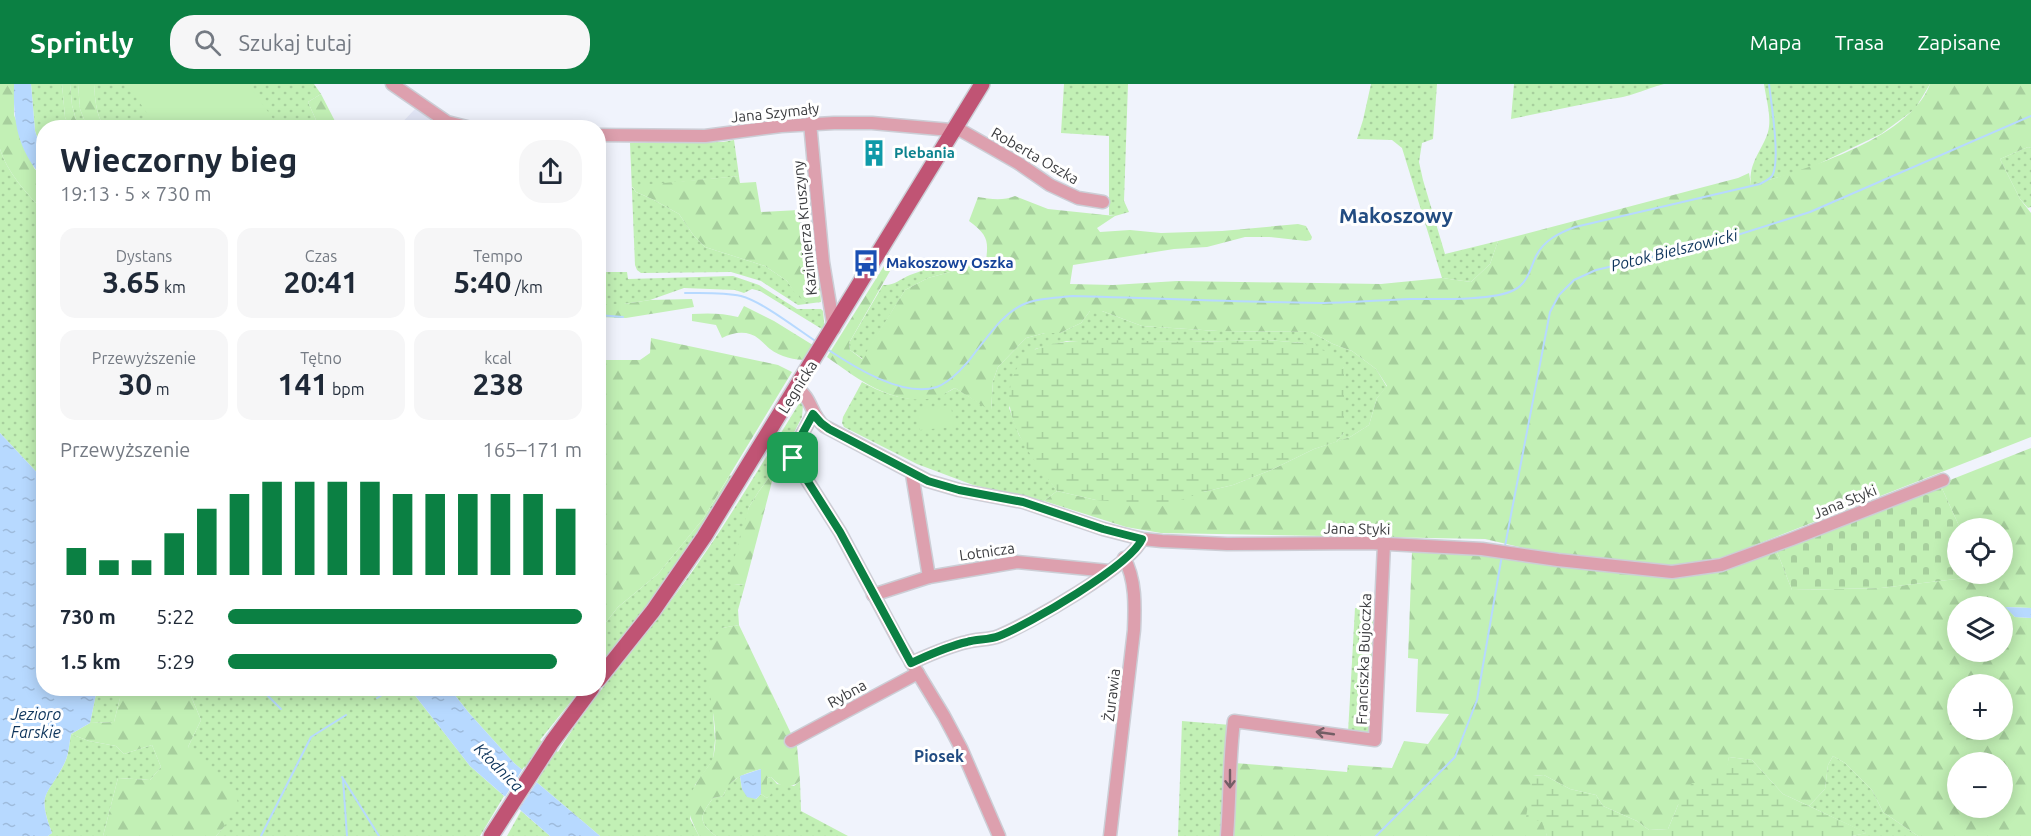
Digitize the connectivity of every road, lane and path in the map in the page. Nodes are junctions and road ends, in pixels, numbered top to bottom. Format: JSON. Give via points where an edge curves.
{"nodes":[{"id":1,"x":392,"y":84,"type":"edge"},
{"id":2,"x":982,"y":84,"type":"edge"},
{"id":3,"x":444,"y":120,"type":"edge"},
{"id":4,"x":810,"y":123,"type":"junction"},
{"id":5,"x":955,"y":131,"type":"junction"},
{"id":6,"x":606,"y":135,"type":"edge"},
{"id":7,"x":1103,"y":202,"type":"dead end"},
{"id":8,"x":832,"y":332,"type":"junction"},
{"id":9,"x":797,"y":389,"type":"junction"},
{"id":10,"x":813,"y":414,"type":"junction"},
{"id":11,"x":912,"y":474,"type":"junction"},
{"id":12,"x":1943,"y":480,"type":"dead end"},
{"id":13,"x":1142,"y":539,"type":"junction"},
{"id":14,"x":1384,"y":544,"type":"junction"},
{"id":15,"x":1124,"y":558,"type":"junction"},
{"id":16,"x":1109,"y":571,"type":"junction"},
{"id":17,"x":929,"y":577,"type":"junction"},
{"id":18,"x":873,"y":595,"type":"junction"},
{"id":19,"x":914,"y":668,"type":"junction"},
{"id":20,"x":606,"y":670,"type":"edge"},
{"id":21,"x":586,"y":696,"type":"edge"},
{"id":22,"x":791,"y":741,"type":"dead end"},
{"id":23,"x":493,"y":833,"type":"edge"},
{"id":24,"x":999,"y":836,"type":"edge"},
{"id":25,"x":1110,"y":836,"type":"edge"},
{"id":26,"x":1227,"y":836,"type":"edge"}],
"edges":[{"from":1,"to":3,"type":"street"},
{"from":2,"to":5,"type":"main road","name":"Legnicka"},
{"from":4,"to":5,"type":"street","name":"Jana Szymały","via":[[872,123]]},
{"from":4,"to":6,"type":"street","name":"Jana Szymały","via":[[705,136]]},
{"from":4,"to":8,"type":"street","name":"Kazimierza Kruszyny"},
{"from":5,"to":7,"type":"street","name":"Roberta Oszka","via":[[962,131],[1018,163],[1050,186],[1078,198]]},
{"from":5,"to":8,"type":"main road","name":"Legnicka"},
{"from":8,"to":9,"type":"main road","name":"Legnicka"},
{"from":9,"to":10,"type":"street","name":"Jana Styki","via":[[806,395]]},
{"from":9,"to":20,"type":"main road","name":"Legnicka","via":[[691,558]]},
{"from":10,"to":11,"type":"street","name":"Jana Styki","via":[[829,429]]},
{"from":10,"to":18,"type":"street","via":[[793,458]]},
{"from":11,"to":13,"type":"street","name":"Jana Styki","via":[[948,487],[1023,502]]},
{"from":11,"to":17,"type":"street"},
{"from":12,"to":14,"type":"street","name":"Jana Styki","via":[[1782,543],[1695,570],[1644,570],[1482,549]]},
{"from":13,"to":14,"type":"street","name":"Jana Styki","via":[[1227,544]]},
{"from":13,"to":15,"type":"street","name":"Rybna"},
{"from":14,"to":26,"type":"street","name":"Franciszka Bujoczka","one_way":true,"via":[[1375,740],[1234,721]]},
{"from":15,"to":16,"type":"street","name":"Rybna"},
{"from":15,"to":25,"type":"street","name":"Żurawia","via":[[1134,597],[1134,630]]},
{"from":16,"to":17,"type":"street","name":"Lotnicza","via":[[1017,562]]},
{"from":16,"to":19,"type":"street","name":"Rybna","via":[[1065,601],[1000,636],[960,644]]},
{"from":17,"to":18,"type":"street","name":"Lotnicza"},
{"from":18,"to":19,"type":"street"},
{"from":19,"to":22,"type":"street","name":"Rybna"},
{"from":19,"to":24,"type":"street","via":[[952,731]]},
{"from":21,"to":23,"type":"main road"}]}
